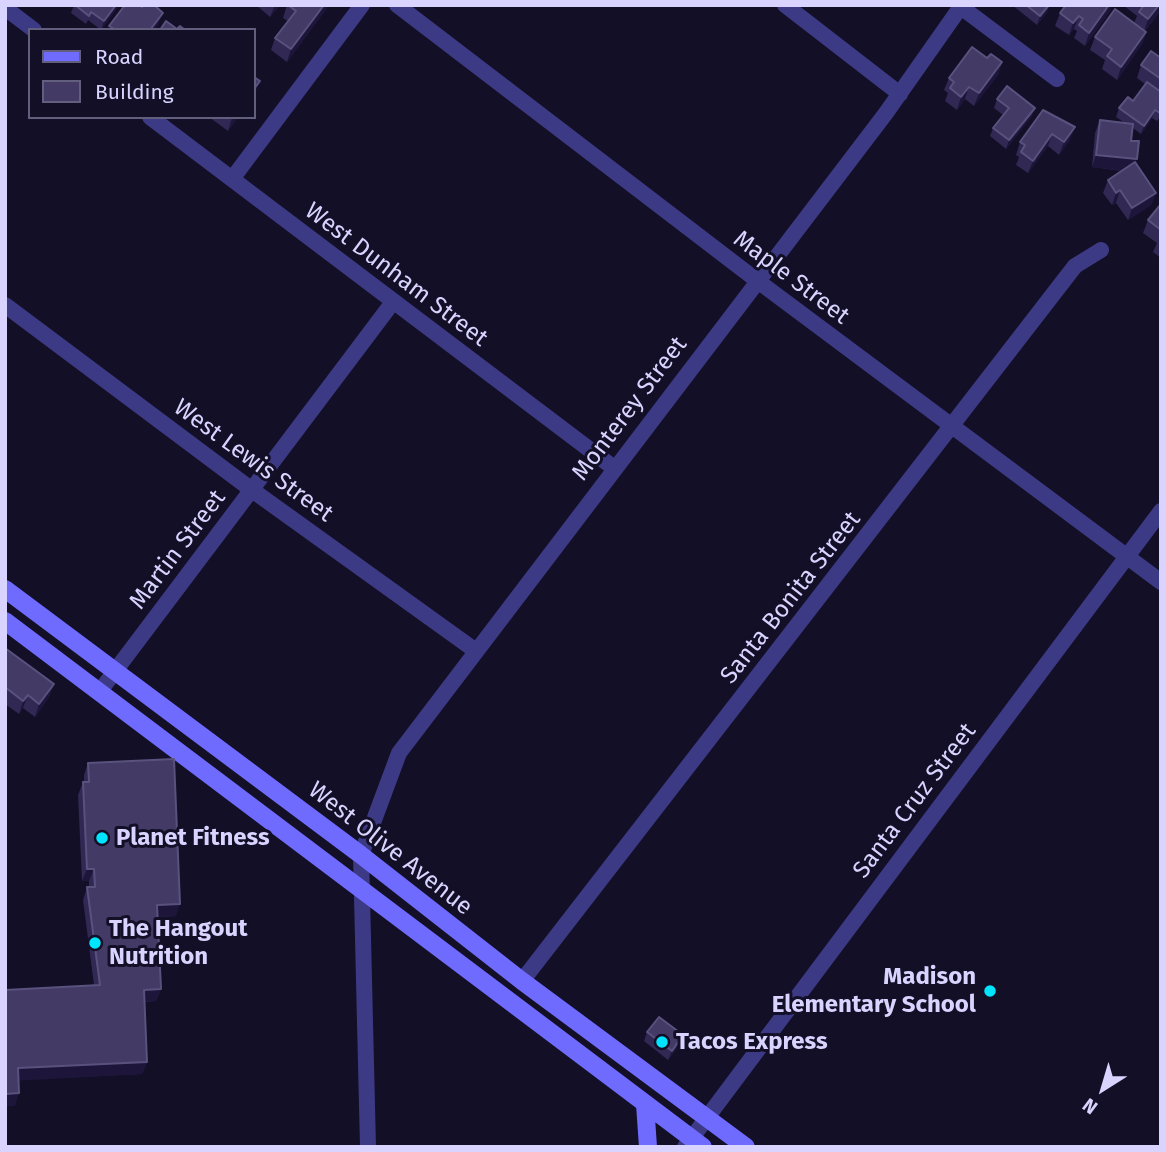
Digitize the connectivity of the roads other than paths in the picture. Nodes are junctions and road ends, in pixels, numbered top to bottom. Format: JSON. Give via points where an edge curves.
{"nodes":[{"id":1,"x":362,"y":5,"type":"edge"},
{"id":2,"x":397,"y":5,"type":"edge"},
{"id":3,"x":785,"y":5,"type":"edge"},
{"id":4,"x":962,"y":6,"type":"edge"},
{"id":5,"x":5,"y":8,"type":"edge"},
{"id":6,"x":31,"y":28,"type":"edge"},
{"id":7,"x":1057,"y":79,"type":"dead end"},
{"id":8,"x":900,"y":94,"type":"junction"},
{"id":9,"x":153,"y":119,"type":"edge"},
{"id":10,"x":232,"y":179,"type":"junction"},
{"id":11,"x":1101,"y":250,"type":"dead end"},
{"id":12,"x":758,"y":282,"type":"junction"},
{"id":13,"x":393,"y":302,"type":"junction"},
{"id":14,"x":5,"y":304,"type":"edge"},
{"id":15,"x":953,"y":427,"type":"junction"},
{"id":16,"x":614,"y":468,"type":"junction"},
{"id":17,"x":252,"y":490,"type":"junction"},
{"id":18,"x":1161,"y":511,"type":"edge"},
{"id":19,"x":1127,"y":557,"type":"junction"},
{"id":20,"x":1161,"y":582,"type":"edge"},
{"id":21,"x":5,"y":589,"type":"edge"},
{"id":22,"x":5,"y":621,"type":"edge"},
{"id":23,"x":476,"y":651,"type":"junction"},
{"id":24,"x":116,"y":670,"type":"junction"},
{"id":25,"x":100,"y":691,"type":"junction"},
{"id":26,"x":361,"y":855,"type":"junction"},
{"id":27,"x":362,"y":891,"type":"junction"},
{"id":28,"x":522,"y":981,"type":"junction"},
{"id":29,"x":645,"y":1104,"type":"junction"},
{"id":30,"x":706,"y":1118,"type":"junction"},
{"id":31,"x":693,"y":1144,"type":"edge"},
{"id":32,"x":368,"y":1147,"type":"edge"},
{"id":33,"x":648,"y":1147,"type":"edge"},
{"id":34,"x":746,"y":1147,"type":"edge"}],
"edges":[{"from":1,"to":10,"type":"street"},
{"from":2,"to":12,"type":"street","name":"Maple Street"},
{"from":3,"to":8,"type":"street"},
{"from":4,"to":7,"type":"street"},
{"from":4,"to":8,"type":"street","name":"Monterey Street"},
{"from":5,"to":6,"type":"street"},
{"from":8,"to":12,"type":"street","name":"Monterey Street"},
{"from":9,"to":10,"type":"street","name":"West Dunham Street"},
{"from":10,"to":13,"type":"street","name":"West Dunham Street"},
{"from":11,"to":15,"type":"street","name":"Santa Bonita Street","via":[[1075,266]]},
{"from":12,"to":15,"type":"street","name":"Maple Street"},
{"from":12,"to":16,"type":"street","name":"Monterey Street"},
{"from":13,"to":16,"type":"street","name":"West Dunham Street"},
{"from":13,"to":17,"type":"street","name":"Martin Street"},
{"from":14,"to":17,"type":"street","name":"West Lewis Street"},
{"from":15,"to":19,"type":"street","name":"Maple Street"},
{"from":15,"to":28,"type":"street","name":"Santa Bonita Street"},
{"from":16,"to":23,"type":"street","name":"Monterey Street"},
{"from":17,"to":23,"type":"street","name":"West Lewis Street"},
{"from":17,"to":24,"type":"street","name":"Martin Street"},
{"from":18,"to":19,"type":"street","name":"Santa Cruz Street"},
{"from":19,"to":20,"type":"street","name":"Maple Street"},
{"from":19,"to":30,"type":"street","name":"Santa Cruz Street"},
{"from":21,"to":24,"type":"main road","name":"West Olive Avenue"},
{"from":22,"to":25,"type":"main road","name":"West Olive Avenue"},
{"from":23,"to":26,"type":"street","name":"Monterey Street","via":[[399,753]]},
{"from":24,"to":25,"type":"street","name":"Martin Street"},
{"from":24,"to":26,"type":"main road","name":"West Olive Avenue"},
{"from":25,"to":27,"type":"main road","name":"West Olive Avenue"},
{"from":26,"to":27,"type":"street"},
{"from":26,"to":28,"type":"main road","name":"West Olive Avenue"},
{"from":27,"to":29,"type":"main road","name":"West Olive Avenue"},
{"from":27,"to":32,"type":"street"},
{"from":28,"to":30,"type":"main road","name":"West Olive Avenue"},
{"from":29,"to":31,"type":"main road","name":"West Olive Avenue"},
{"from":29,"to":33,"type":"main road"},
{"from":30,"to":31,"type":"street","name":"Santa Cruz Street"},
{"from":30,"to":34,"type":"main road","name":"West Olive Avenue"}]}
